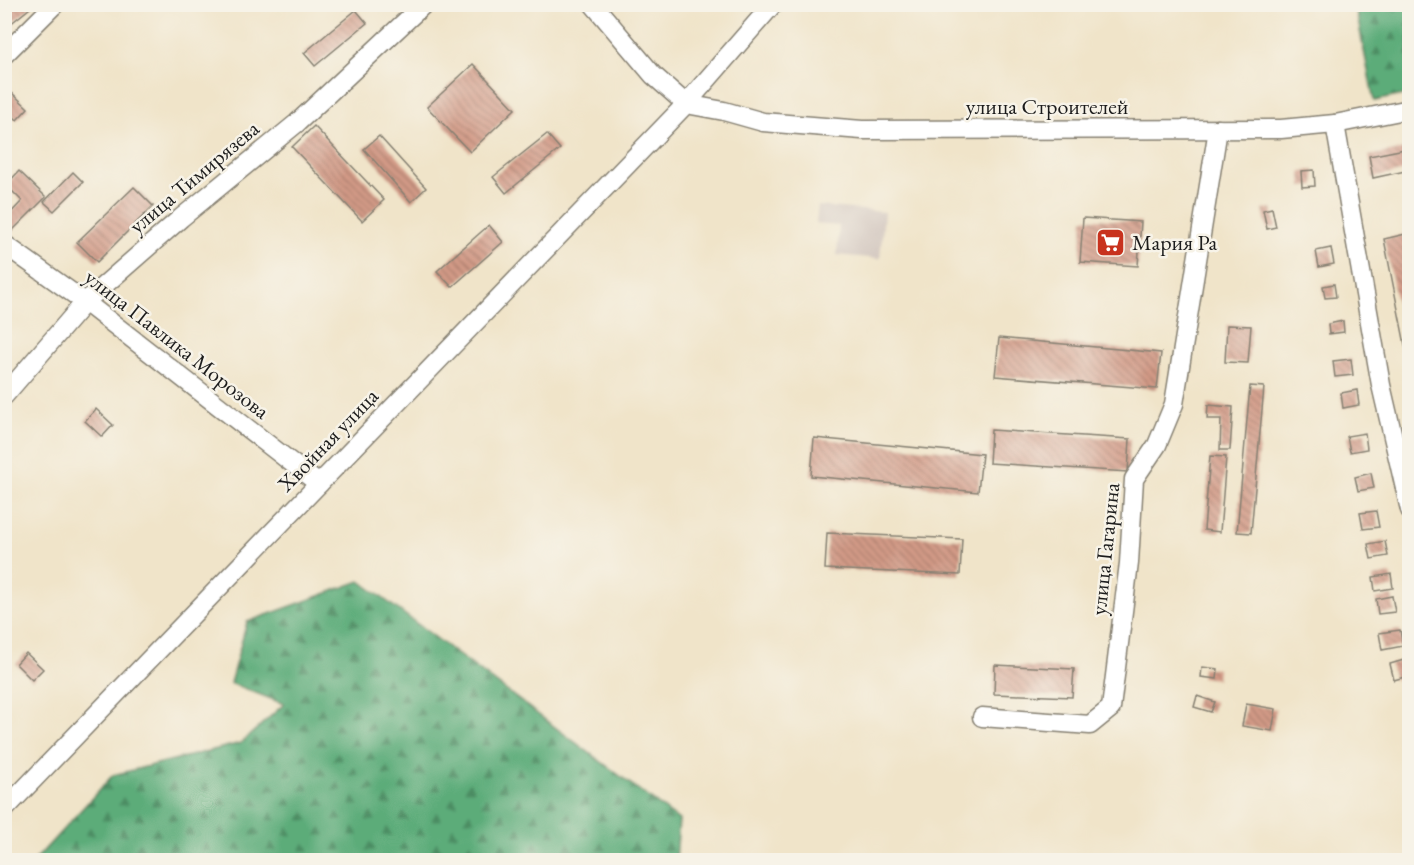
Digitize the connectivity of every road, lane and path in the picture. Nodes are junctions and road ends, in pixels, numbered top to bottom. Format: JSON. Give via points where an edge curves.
{"nodes":[{"id":1,"x":55,"y":4,"type":"edge"},
{"id":2,"x":424,"y":4,"type":"edge"},
{"id":3,"x":593,"y":4,"type":"edge"},
{"id":4,"x":773,"y":4,"type":"edge"},
{"id":5,"x":4,"y":55,"type":"edge"},
{"id":6,"x":686,"y":104,"type":"junction"},
{"id":7,"x":1410,"y":109,"type":"edge"},
{"id":8,"x":1335,"y":124,"type":"junction"},
{"id":9,"x":1218,"y":129,"type":"junction"},
{"id":10,"x":4,"y":244,"type":"edge"},
{"id":11,"x":85,"y":302,"type":"junction"},
{"id":12,"x":4,"y":396,"type":"edge"},
{"id":13,"x":319,"y":484,"type":"junction"},
{"id":14,"x":1410,"y":510,"type":"edge"},
{"id":15,"x":982,"y":717,"type":"dead end"},
{"id":16,"x":4,"y":810,"type":"edge"}],
"edges":[{"from":1,"to":5,"type":"street"},
{"from":2,"to":11,"type":"street","name":"улица Тимирязева","via":[[297,123]]},
{"from":3,"to":6,"type":"street","via":[[653,75]]},
{"from":4,"to":6,"type":"street","name":"Хвойная улица"},
{"from":6,"to":9,"type":"street","name":"улица Строителей","via":[[763,122],[862,130]]},
{"from":6,"to":13,"type":"street","name":"Хвойная улица"},
{"from":7,"to":8,"type":"street","name":"улица Строителей"},
{"from":8,"to":9,"type":"street","name":"улица Строителей"},
{"from":8,"to":14,"type":"street","via":[[1381,385]]},
{"from":9,"to":15,"type":"street","name":"улица Гагарина","via":[[1174,404],[1157,445],[1134,478],[1129,563],[1111,708],[1090,725]]},
{"from":10,"to":11,"type":"street","name":"улица Павлика Морозова"},
{"from":11,"to":12,"type":"street","name":"улица Тимирязева"},
{"from":11,"to":13,"type":"street","name":"улица Павлика Морозова"},
{"from":13,"to":16,"type":"street","name":"Хвойная улица"}]}
